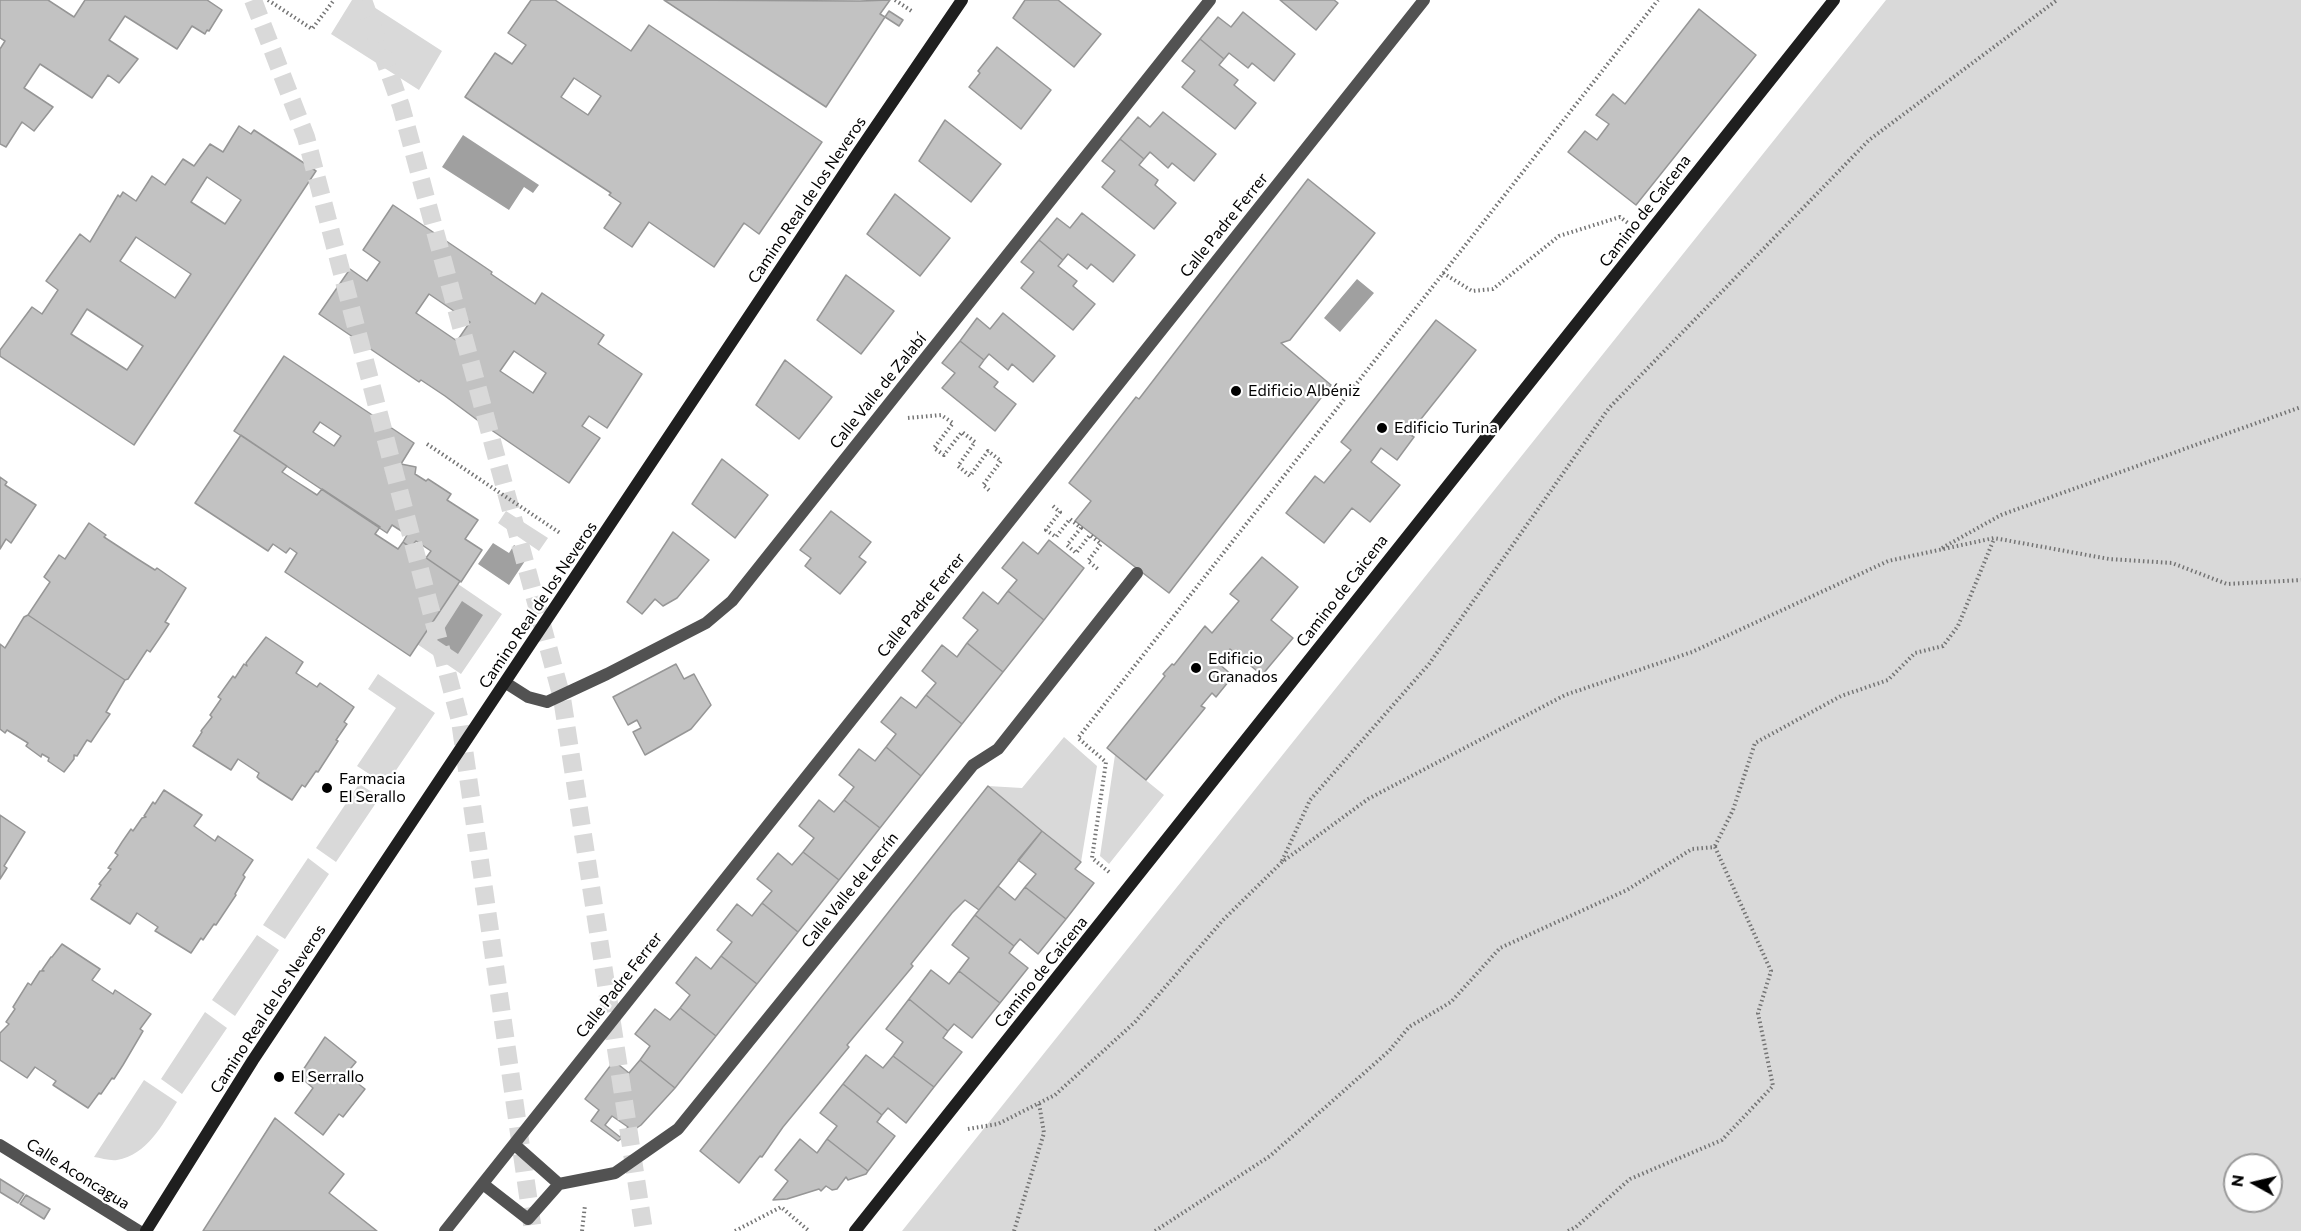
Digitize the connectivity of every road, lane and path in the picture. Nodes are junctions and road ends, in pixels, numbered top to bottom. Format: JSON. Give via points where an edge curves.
{"nodes":[{"id":1,"x":268,"y":0,"type":"edge"},
{"id":2,"x":334,"y":0,"type":"edge"},
{"id":3,"x":895,"y":0,"type":"edge"},
{"id":4,"x":962,"y":0,"type":"edge"},
{"id":5,"x":1210,"y":0,"type":"edge"},
{"id":6,"x":1425,"y":0,"type":"edge"},
{"id":7,"x":1658,"y":0,"type":"edge"},
{"id":8,"x":1834,"y":0,"type":"edge"},
{"id":9,"x":2057,"y":0,"type":"edge"},
{"id":10,"x":913,"y":12,"type":"dead end"},
{"id":11,"x":1629,"y":223,"type":"dead end"},
{"id":12,"x":1443,"y":273,"type":"junction"},
{"id":13,"x":2301,"y":407,"type":"edge"},
{"id":14,"x":903,"y":417,"type":"dead end"},
{"id":15,"x":427,"y":444,"type":"dead end"},
{"id":16,"x":992,"y":492,"type":"dead end"},
{"id":17,"x":1049,"y":503,"type":"dead end"},
{"id":18,"x":560,"y":533,"type":"dead end"},
{"id":19,"x":1994,"y":538,"type":"junction"},
{"id":20,"x":1937,"y":550,"type":"junction"},
{"id":21,"x":1099,"y":570,"type":"dead end"},
{"id":22,"x":1137,"y":573,"type":"dead end"},
{"id":23,"x":2301,"y":580,"type":"edge"},
{"id":24,"x":506,"y":683,"type":"junction"},
{"id":25,"x":1715,"y":847,"type":"junction"},
{"id":26,"x":1282,"y":862,"type":"junction"},
{"id":27,"x":1112,"y":874,"type":"dead end"},
{"id":28,"x":1039,"y":1103,"type":"junction"},
{"id":29,"x":966,"y":1130,"type":"dead end"},
{"id":30,"x":0,"y":1145,"type":"edge"},
{"id":31,"x":515,"y":1145,"type":"junction"},
{"id":32,"x":483,"y":1184,"type":"junction"},
{"id":33,"x":560,"y":1184,"type":"junction"},
{"id":34,"x":585,"y":1205,"type":"dead end"},
{"id":35,"x":527,"y":1225,"type":"edge"},
{"id":36,"x":139,"y":1231,"type":"edge"},
{"id":37,"x":146,"y":1231,"type":"edge"},
{"id":38,"x":445,"y":1231,"type":"edge"},
{"id":39,"x":582,"y":1231,"type":"edge"},
{"id":40,"x":735,"y":1231,"type":"edge"},
{"id":41,"x":809,"y":1231,"type":"edge"},
{"id":42,"x":855,"y":1231,"type":"edge"},
{"id":43,"x":1014,"y":1231,"type":"edge"},
{"id":44,"x":1155,"y":1231,"type":"edge"},
{"id":45,"x":1568,"y":1231,"type":"edge"}],
"edges":[{"from":1,"to":2,"type":"path","via":[[312,29]]},
{"from":3,"to":10,"type":"path"},
{"from":4,"to":24,"type":"street","name":"Camino Real de los Neveros"},
{"from":5,"to":24,"type":"street","name":"Calle Valle de Zalabí","via":[[732,601],[706,623],[547,702],[528,697]]},
{"from":6,"to":31,"type":"street","name":"Calle Padre Ferrer"},
{"from":7,"to":12,"type":"path"},
{"from":8,"to":42,"type":"street","name":"Camino de Caicena"},
{"from":9,"to":26,"type":"path","via":[[1869,140],[1609,408],[1430,664],[1310,800]]},
{"from":11,"to":12,"type":"path","via":[[1620,217],[1560,236],[1493,289],[1472,291]]},
{"from":12,"to":27,"type":"path","via":[[1078,738],[1106,762],[1092,858]]},
{"from":13,"to":20,"type":"path","via":[[2001,515]]},
{"from":14,"to":16,"type":"path","via":[[941,415],[953,423],[934,448],[944,455],[962,432],[975,442],[958,466],[970,476],[988,451],[1001,461],[983,485]]},
{"from":15,"to":18,"type":"path"},
{"from":17,"to":21,"type":"path","via":[[1060,512],[1047,530],[1056,537],[1070,519],[1081,528],[1067,545],[1076,553],[1090,535],[1101,544],[1088,561]]},
{"from":19,"to":20,"type":"path"},
{"from":19,"to":23,"type":"path","via":[[2109,559],[2172,563],[2227,584]]},
{"from":19,"to":25,"type":"path","via":[[1958,626],[1943,646],[1915,653],[1888,680],[1841,696],[1755,743],[1733,810]]},
{"from":20,"to":26,"type":"path","via":[[1888,561],[1692,652],[1565,695],[1368,799]]},
{"from":22,"to":33,"type":"street","name":"Calle Valle de Lecrín","via":[[998,749],[973,765],[678,1129],[615,1173]]},
{"from":24,"to":37,"type":"street","name":"Camino Real de los Neveros","via":[[254,1060]]},
{"from":25,"to":44,"type":"path","via":[[1692,849],[1627,890],[1500,948],[1451,1002],[1409,1027],[1389,1051],[1270,1156]]},
{"from":25,"to":45,"type":"path","via":[[1771,971],[1758,1013],[1773,1086],[1722,1140],[1630,1179]]},
{"from":26,"to":28,"type":"path","via":[[1223,920],[1135,1022],[1055,1095]]},
{"from":28,"to":29,"type":"path","via":[[998,1125]]},
{"from":28,"to":43,"type":"path","via":[[1044,1133]]},
{"from":30,"to":36,"type":"street","name":"Calle Aconcagua"},
{"from":31,"to":32,"type":"street","name":"Calle Padre Ferrer"},
{"from":31,"to":33,"type":"street"},
{"from":32,"to":35,"type":"street"},
{"from":32,"to":38,"type":"street","name":"Calle Padre Ferrer"},
{"from":33,"to":35,"type":"street"},
{"from":34,"to":39,"type":"path"},
{"from":40,"to":41,"type":"path","via":[[781,1207]]}]}
